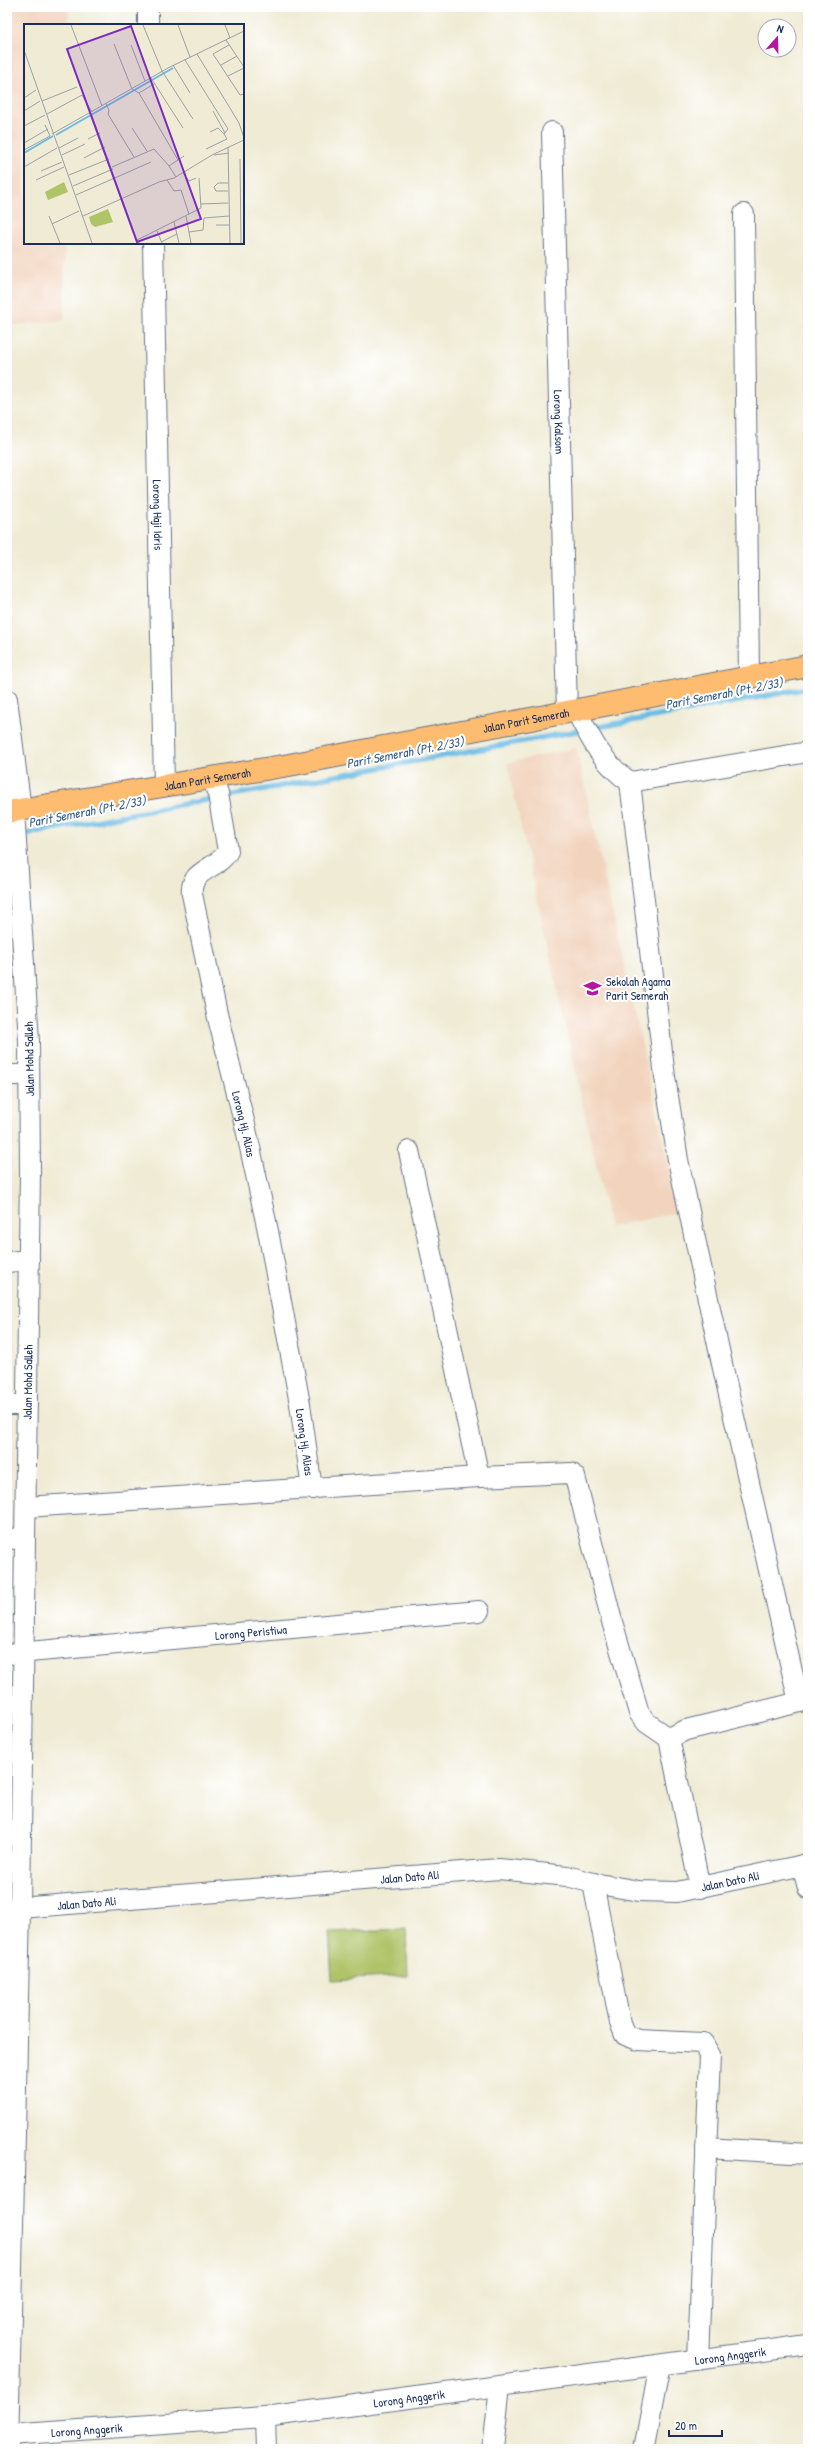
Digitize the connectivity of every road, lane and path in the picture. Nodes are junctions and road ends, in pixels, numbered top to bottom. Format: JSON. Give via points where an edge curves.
{"nodes":[{"id":1,"x":148,"y":7,"type":"edge"},
{"id":2,"x":148,"y":24,"type":"edge"},
{"id":3,"x":552,"y":132,"type":"dead end"},
{"id":4,"x":744,"y":214,"type":"dead end"},
{"id":5,"x":153,"y":244,"type":"edge"},
{"id":6,"x":808,"y":666,"type":"edge"},
{"id":7,"x":749,"y":677,"type":"junction"},
{"id":8,"x":7,"y":698,"type":"edge"},
{"id":9,"x":571,"y":710,"type":"junction"},
{"id":10,"x":808,"y":752,"type":"edge"},
{"id":11,"x":630,"y":782,"type":"junction"},
{"id":12,"x":164,"y":786,"type":"junction"},
{"id":13,"x":215,"y":786,"type":"junction"},
{"id":14,"x":14,"y":815,"type":"edge"},
{"id":15,"x":29,"y":1074,"type":"junction"},
{"id":16,"x":7,"y":1075,"type":"edge"},
{"id":17,"x":409,"y":1150,"type":"dead end"},
{"id":18,"x":29,"y":1260,"type":"junction"},
{"id":19,"x":7,"y":1262,"type":"edge"},
{"id":20,"x":27,"y":1405,"type":"junction"},
{"id":21,"x":7,"y":1406,"type":"edge"},
{"id":22,"x":480,"y":1477,"type":"junction"},
{"id":23,"x":312,"y":1489,"type":"junction"},
{"id":24,"x":26,"y":1507,"type":"junction"},
{"id":25,"x":16,"y":1538,"type":"edge"},
{"id":26,"x":479,"y":1611,"type":"dead end"},
{"id":27,"x":15,"y":1654,"type":"edge"},
{"id":28,"x":804,"y":1701,"type":"edge"},
{"id":29,"x":669,"y":1738,"type":"junction"},
{"id":30,"x":805,"y":1864,"type":"edge"},
{"id":31,"x":593,"y":1883,"type":"junction"},
{"id":32,"x":700,"y":1888,"type":"junction"},
{"id":33,"x":808,"y":1888,"type":"edge"},
{"id":34,"x":14,"y":1909,"type":"edge"},
{"id":35,"x":706,"y":2148,"type":"junction"},
{"id":36,"x":808,"y":2154,"type":"edge"},
{"id":37,"x":808,"y":2345,"type":"edge"},
{"id":38,"x":698,"y":2360,"type":"junction"},
{"id":39,"x":660,"y":2365,"type":"junction"},
{"id":40,"x":500,"y":2386,"type":"junction"},
{"id":41,"x":265,"y":2417,"type":"junction"},
{"id":42,"x":8,"y":2442,"type":"edge"},
{"id":43,"x":266,"y":2449,"type":"edge"},
{"id":44,"x":493,"y":2449,"type":"edge"},
{"id":45,"x":644,"y":2449,"type":"edge"}],
"edges":[{"from":1,"to":2,"type":"street"},
{"from":3,"to":9,"type":"street","name":"Lorong Kalsom"},
{"from":4,"to":7,"type":"street"},
{"from":5,"to":12,"type":"street","name":"Lorong Haji Idris"},
{"from":6,"to":7,"type":"main road","name":"Jalan Parit Semerah"},
{"from":7,"to":9,"type":"main road","name":"Jalan Parit Semerah"},
{"from":8,"to":14,"type":"street","name":"Jalan Mohd Salleh"},
{"from":9,"to":11,"type":"street","via":[[605,761]]},
{"from":9,"to":13,"type":"main road","name":"Jalan Parit Semerah"},
{"from":10,"to":11,"type":"street"},
{"from":11,"to":28,"type":"street","via":[[665,1077],[678,1160],[724,1373]]},
{"from":12,"to":13,"type":"main road","name":"Jalan Parit Semerah"},
{"from":12,"to":14,"type":"main road","name":"Jalan Parit Semerah"},
{"from":13,"to":23,"type":"street","name":"Lorong Hj. Alias","via":[[228,851],[219,862],[195,878],[192,882],[192,894],[217,1014],[268,1231],[300,1404]]},
{"from":14,"to":15,"type":"street","name":"Jalan Mohd Salleh"},
{"from":15,"to":16,"type":"street"},
{"from":15,"to":18,"type":"street","name":"Jalan Mohd Salleh"},
{"from":17,"to":22,"type":"street"},
{"from":18,"to":19,"type":"street"},
{"from":18,"to":20,"type":"street","name":"Jalan Mohd Salleh"},
{"from":20,"to":21,"type":"street"},
{"from":20,"to":24,"type":"street","name":"Jalan Mohd Salleh"},
{"from":22,"to":23,"type":"street"},
{"from":22,"to":29,"type":"street","via":[[568,1473],[574,1475],[613,1626],[639,1713],[647,1723]]},
{"from":23,"to":24,"type":"street"},
{"from":24,"to":25,"type":"street","name":"Jalan Mohd Salleh"},
{"from":25,"to":27,"type":"street","name":"Jalan Mohd Salleh"},
{"from":26,"to":27,"type":"street","name":"Lorong Peristiwa"},
{"from":27,"to":34,"type":"street","name":"Jalan Mohd Salleh"},
{"from":28,"to":29,"type":"street","via":[[686,1730]]},
{"from":29,"to":32,"type":"street"},
{"from":30,"to":32,"type":"street","name":"Jalan Dato Ali"},
{"from":30,"to":33,"type":"street"},
{"from":31,"to":32,"type":"street","name":"Jalan Dato Ali","via":[[640,1891],[678,1892]]},
{"from":31,"to":34,"type":"street","name":"Jalan Dato Ali","via":[[567,1876],[499,1869]]},
{"from":31,"to":35,"type":"street","via":[[620,2023],[625,2035],[638,2040],[696,2042],[708,2048],[710,2055]]},
{"from":34,"to":42,"type":"street","name":"Jalan Mohd Salleh"},
{"from":35,"to":36,"type":"street"},
{"from":35,"to":38,"type":"street"},
{"from":37,"to":38,"type":"street","name":"Lorong Anggerik"},
{"from":38,"to":39,"type":"street","name":"Lorong Anggerik"},
{"from":39,"to":40,"type":"street","name":"Lorong Anggerik"},
{"from":39,"to":45,"type":"street"},
{"from":40,"to":41,"type":"street","name":"Lorong Anggerik"},
{"from":40,"to":44,"type":"street"},
{"from":41,"to":42,"type":"street","name":"Lorong Anggerik"},
{"from":41,"to":43,"type":"street"}]}
